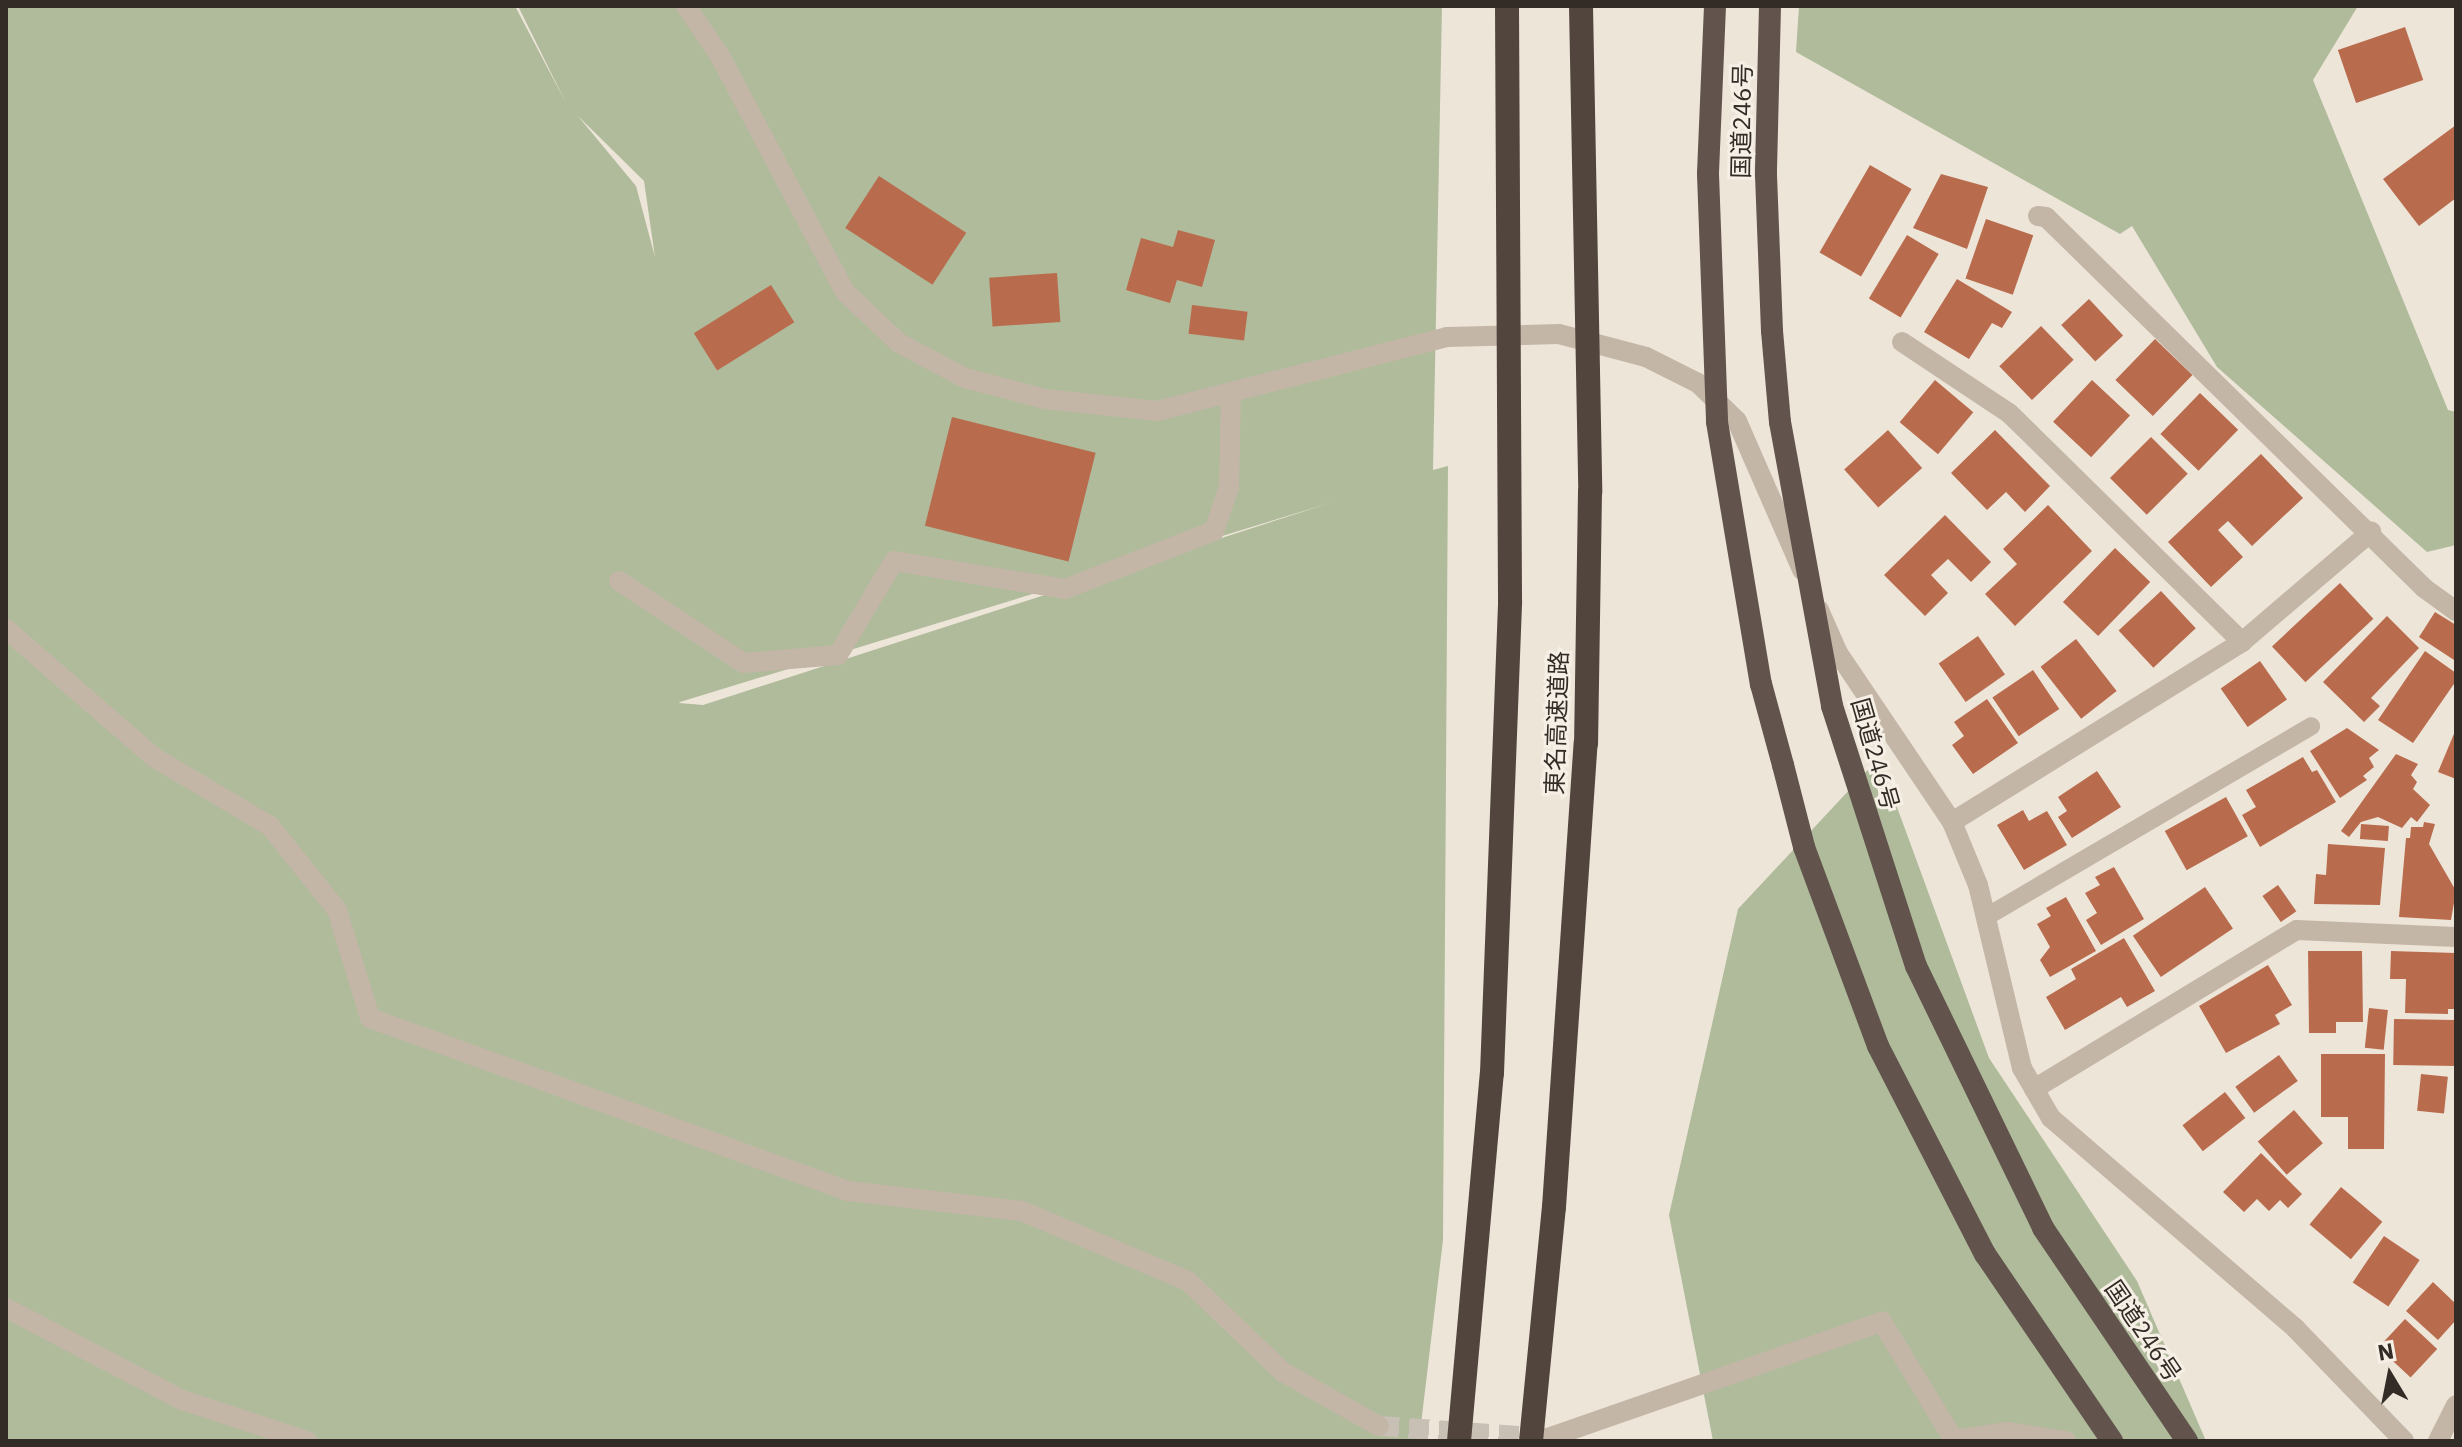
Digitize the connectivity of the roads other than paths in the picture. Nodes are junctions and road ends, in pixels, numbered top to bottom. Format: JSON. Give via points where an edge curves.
{"nodes":[{"id":1,"x":686,"y":6,"type":"edge"},
{"id":2,"x":1507,"y":6,"type":"edge"},
{"id":3,"x":1581,"y":6,"type":"edge"},
{"id":4,"x":1715,"y":6,"type":"edge"},
{"id":5,"x":1770,"y":6,"type":"edge"},
{"id":6,"x":2038,"y":216,"type":"dead end"},
{"id":7,"x":1902,"y":342,"type":"dead end"},
{"id":8,"x":1231,"y":392,"type":"junction"},
{"id":9,"x":2371,"y":532,"type":"junction"},
{"id":10,"x":619,"y":581,"type":"dead end"},
{"id":11,"x":2456,"y":611,"type":"edge"},
{"id":12,"x":6,"y":629,"type":"edge"},
{"id":13,"x":2242,"y":642,"type":"junction"},
{"id":14,"x":2311,"y":726,"type":"dead end"},
{"id":15,"x":1952,"y":822,"type":"junction"},
{"id":16,"x":1986,"y":917,"type":"junction"},
{"id":17,"x":2456,"y":937,"type":"edge"},
{"id":18,"x":2034,"y":1089,"type":"junction"},
{"id":19,"x":6,"y":1308,"type":"edge"},
{"id":20,"x":2456,"y":1405,"type":"edge"},
{"id":21,"x":1379,"y":1426,"type":"tunnel mouth"},
{"id":22,"x":1539,"y":1440,"type":"edge"},
{"id":23,"x":1954,"y":1440,"type":"edge"},
{"id":24,"x":307,"y":1441,"type":"edge"},
{"id":25,"x":1459,"y":1441,"type":"edge"},
{"id":26,"x":2066,"y":1441,"type":"edge"},
{"id":27,"x":2112,"y":1441,"type":"edge"},
{"id":28,"x":2187,"y":1441,"type":"edge"},
{"id":29,"x":2404,"y":1441,"type":"edge"},
{"id":30,"x":2438,"y":1441,"type":"edge"}],
"edges":[{"from":1,"to":8,"type":"street","via":[[727,69],[845,292],[899,343],[965,378],[1045,399],[1157,411]]},
{"from":2,"to":25,"type":"highway","bridge":true,"via":[[1510,601],[1492,1073]]},
{"from":3,"to":22,"type":"highway","name":"東名高速道路","bridge":true,"via":[[1590,492],[1586,743]]},
{"from":4,"to":27,"type":"highway","name":"国道246号","bridge":true,"via":[[1708,174],[1717,422],[1758,668],[1804,847],[1878,1046],[1985,1254]]},
{"from":5,"to":28,"type":"highway","name":"国道246号","bridge":true,"via":[[1766,175],[1780,422],[1832,706],[1916,966],[2043,1228]]},
{"from":6,"to":9,"type":"street","via":[[2046,217]]},
{"from":7,"to":13,"type":"street","via":[[2009,413]]},
{"from":8,"to":10,"type":"street","via":[[1229,487],[1214,531],[1065,589],[894,561],[838,655],[744,663]]},
{"from":8,"to":15,"type":"street","via":[[1447,337],[1559,334],[1646,357],[1698,383],[1737,421],[1838,653]]},
{"from":9,"to":11,"type":"street","via":[[2424,588]]},
{"from":9,"to":13,"type":"street"},
{"from":12,"to":21,"type":"street","via":[[155,758],[270,826],[337,910],[370,1018],[848,1191],[1022,1211],[1188,1281],[1283,1372]]},
{"from":13,"to":15,"type":"street"},
{"from":14,"to":16,"type":"lane"},
{"from":15,"to":16,"type":"street"},
{"from":16,"to":18,"type":"street","via":[[2005,1010],[2022,1068]]},
{"from":17,"to":18,"type":"street","via":[[2297,930]]},
{"from":18,"to":29,"type":"street","via":[[2051,1118],[2296,1329]]},
{"from":19,"to":24,"type":"street","via":[[182,1400]]},
{"from":20,"to":30,"type":"street"},
{"from":22,"to":23,"type":"street","via":[[1882,1322]]},
{"from":23,"to":26,"type":"street","via":[[2007,1432]]}]}
